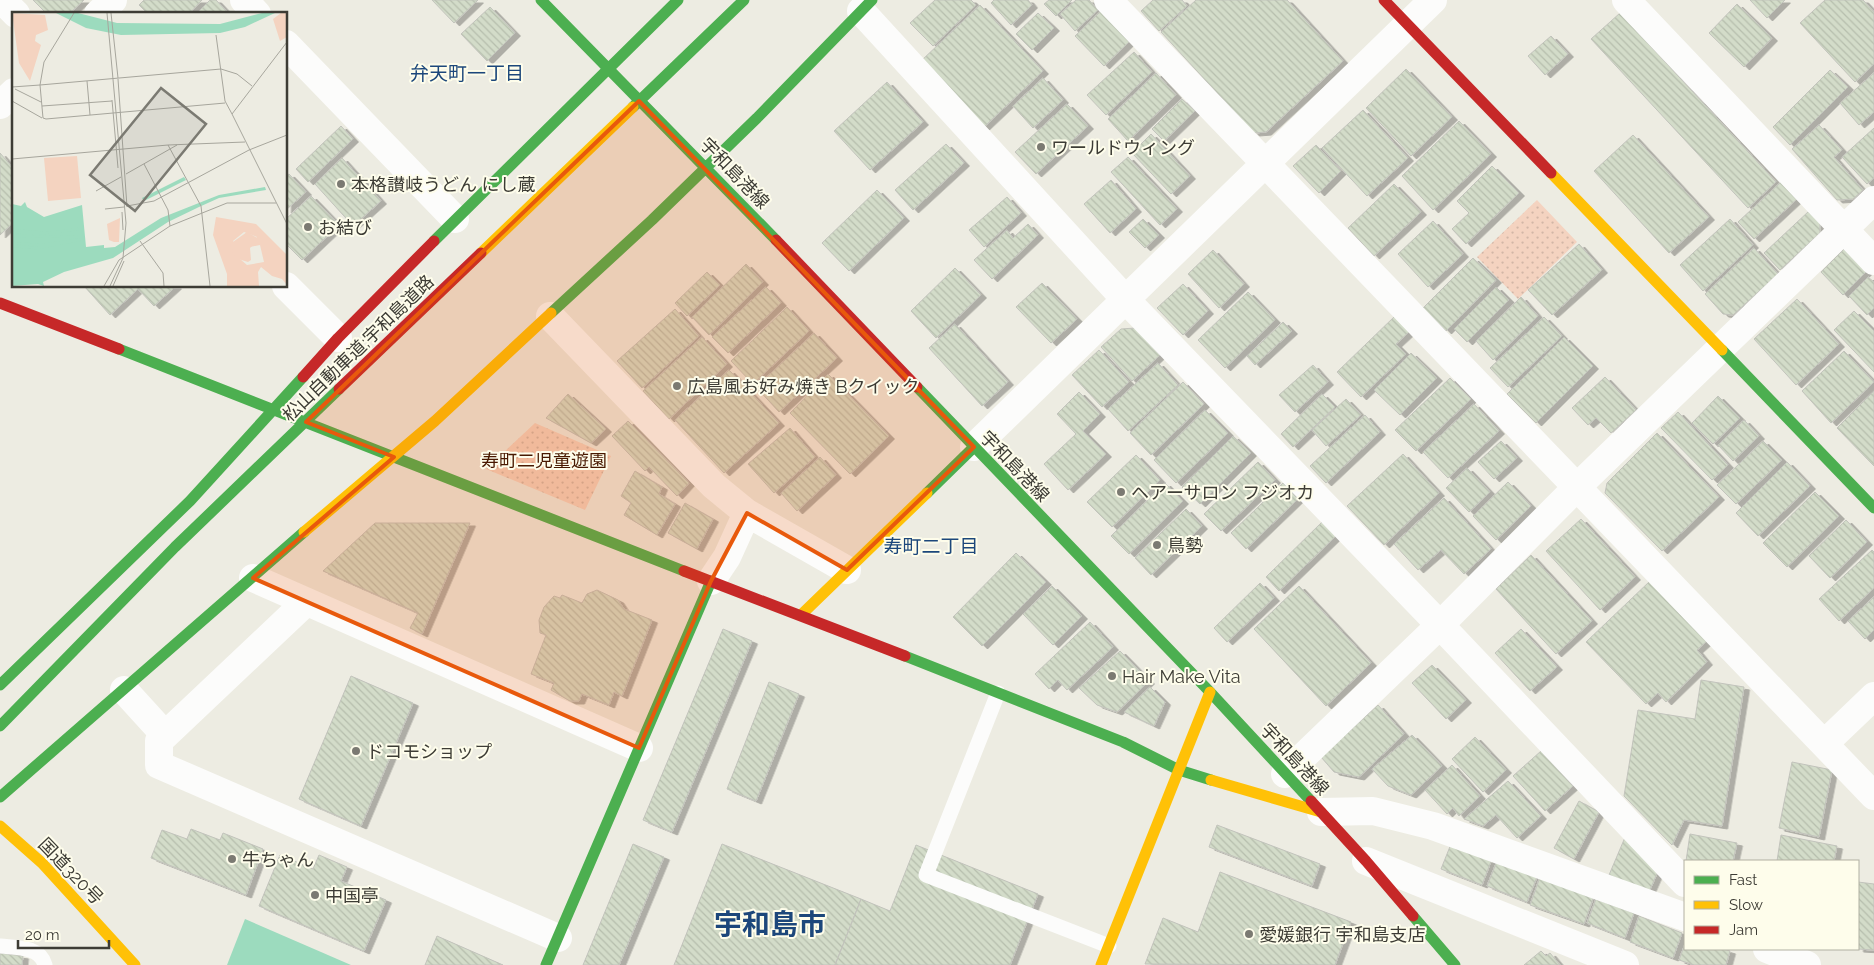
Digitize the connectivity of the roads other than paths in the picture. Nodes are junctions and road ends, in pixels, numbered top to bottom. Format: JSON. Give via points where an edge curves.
{"nodes":[{"id":1,"x":2,"y":0,"type":"edge"},
{"id":2,"x":113,"y":0,"type":"edge"},
{"id":3,"x":244,"y":0,"type":"edge"},
{"id":4,"x":540,"y":0,"type":"edge"},
{"id":5,"x":678,"y":0,"type":"edge"},
{"id":6,"x":744,"y":0,"type":"edge"},
{"id":7,"x":1108,"y":0,"type":"edge"},
{"id":8,"x":1384,"y":0,"type":"edge"},
{"id":9,"x":1433,"y":0,"type":"edge"},
{"id":10,"x":1626,"y":0,"type":"edge"},
{"id":11,"x":866,"y":6,"type":"edge"},
{"id":12,"x":14,"y":12,"type":"edge"},
{"id":13,"x":100,"y":12,"type":"edge"},
{"id":14,"x":256,"y":12,"type":"edge"},
{"id":15,"x":1408,"y":24,"type":"junction"},
{"id":16,"x":288,"y":46,"type":"edge"},
{"id":17,"x":608,"y":70,"type":"junction"},
{"id":18,"x":12,"y":94,"type":"edge"},
{"id":19,"x":0,"y":105,"type":"edge"},
{"id":20,"x":1264,"y":163,"type":"junction"},
{"id":21,"x":706,"y":167,"type":"junction"},
{"id":22,"x":1874,"y":200,"type":"edge"},
{"id":23,"x":455,"y":219,"type":"junction"},
{"id":24,"x":1844,"y":230,"type":"junction"},
{"id":25,"x":1874,"y":261,"type":"edge"},
{"id":26,"x":288,"y":288,"type":"edge"},
{"id":27,"x":1125,"y":299,"type":"junction"},
{"id":28,"x":0,"y":303,"type":"edge"},
{"id":29,"x":550,"y":316,"type":"junction"},
{"id":30,"x":338,"y":338,"type":"junction"},
{"id":31,"x":1722,"y":348,"type":"junction"},
{"id":32,"x":272,"y":410,"type":"junction"},
{"id":33,"x":974,"y":447,"type":"junction"},
{"id":34,"x":394,"y":457,"type":"junction"},
{"id":35,"x":1577,"y":487,"type":"junction"},
{"id":36,"x":1874,"y":508,"type":"edge"},
{"id":37,"x":748,"y":513,"type":"junction"},
{"id":38,"x":847,"y":570,"type":"junction"},
{"id":39,"x":253,"y":578,"type":"junction"},
{"id":40,"x":711,"y":581,"type":"junction"},
{"id":41,"x":306,"y":602,"type":"junction"},
{"id":42,"x":801,"y":615,"type":"junction"},
{"id":43,"x":1440,"y":625,"type":"junction"},
{"id":44,"x":0,"y":685,"type":"edge"},
{"id":45,"x":124,"y":690,"type":"junction"},
{"id":46,"x":1210,"y":692,"type":"junction"},
{"id":47,"x":998,"y":693,"type":"junction"},
{"id":48,"x":1874,"y":696,"type":"edge"},
{"id":49,"x":0,"y":726,"type":"edge"},
{"id":50,"x":165,"y":735,"type":"junction"},
{"id":51,"x":1824,"y":744,"type":"junction"},
{"id":52,"x":638,"y":748,"type":"junction"},
{"id":53,"x":1179,"y":770,"type":"junction"},
{"id":54,"x":1285,"y":774,"type":"junction"},
{"id":55,"x":1874,"y":796,"type":"edge"},
{"id":56,"x":0,"y":797,"type":"edge"},
{"id":57,"x":1322,"y":812,"type":"junction"},
{"id":58,"x":0,"y":826,"type":"edge"},
{"id":59,"x":1366,"y":861,"type":"junction"},
{"id":60,"x":1684,"y":882,"type":"edge"},
{"id":61,"x":1684,"y":917,"type":"edge"},
{"id":62,"x":558,"y":938,"type":"junction"},
{"id":63,"x":0,"y":946,"type":"edge"},
{"id":64,"x":1109,"y":946,"type":"junction"},
{"id":65,"x":1770,"y":950,"type":"edge"},
{"id":66,"x":45,"y":965,"type":"edge"},
{"id":67,"x":135,"y":965,"type":"edge"},
{"id":68,"x":546,"y":965,"type":"edge"},
{"id":69,"x":1101,"y":965,"type":"edge"},
{"id":70,"x":1455,"y":965,"type":"edge"},
{"id":71,"x":1625,"y":965,"type":"edge"},
{"id":72,"x":1807,"y":965,"type":"edge"}],
"edges":[{"from":1,"to":12,"type":"street"},
{"from":2,"to":13,"type":"street"},
{"from":3,"to":14,"type":"street"},
{"from":4,"to":17,"type":"main road","name":"宇和島港線"},
{"from":5,"to":17,"type":"main road"},
{"from":6,"to":49,"type":"main road","name":"松山自動車道;宇和島道路","via":[[175,547]]},
{"from":7,"to":20,"type":"street"},
{"from":8,"to":15,"type":"main road"},
{"from":9,"to":15,"type":"street"},
{"from":10,"to":24,"type":"street"},
{"from":11,"to":21,"type":"main road"},
{"from":11,"to":27,"type":"street"},
{"from":15,"to":20,"type":"street"},
{"from":15,"to":31,"type":"main road"},
{"from":16,"to":23,"type":"street"},
{"from":17,"to":21,"type":"main road","name":"宇和島港線"},
{"from":17,"to":23,"type":"main road"},
{"from":18,"to":19,"type":"street"},
{"from":20,"to":27,"type":"street"},
{"from":20,"to":35,"type":"street"},
{"from":21,"to":29,"type":"main road"},
{"from":21,"to":33,"type":"main road","name":"宇和島港線"},
{"from":22,"to":24,"type":"street"},
{"from":23,"to":30,"type":"main road"},
{"from":24,"to":25,"type":"street"},
{"from":24,"to":31,"type":"street"},
{"from":26,"to":30,"type":"street"},
{"from":27,"to":33,"type":"street"},
{"from":27,"to":43,"type":"street"},
{"from":28,"to":32,"type":"main road"},
{"from":29,"to":34,"type":"main road"},
{"from":29,"to":37,"type":"street","via":[[714,486]]},
{"from":30,"to":32,"type":"main road"},
{"from":31,"to":35,"type":"street"},
{"from":31,"to":36,"type":"main road"},
{"from":32,"to":34,"type":"main road"},
{"from":32,"to":44,"type":"main road","via":[[190,500]]},
{"from":33,"to":38,"type":"main road"},
{"from":33,"to":46,"type":"main road","name":"宇和島港線"},
{"from":34,"to":39,"type":"main road"},
{"from":34,"to":40,"type":"main road"},
{"from":35,"to":43,"type":"street"},
{"from":35,"to":51,"type":"street"},
{"from":37,"to":38,"type":"street"},
{"from":37,"to":40,"type":"street","via":[[727,557]]},
{"from":38,"to":42,"type":"main road"},
{"from":39,"to":41,"type":"street"},
{"from":39,"to":45,"type":"main road"},
{"from":40,"to":42,"type":"main road"},
{"from":40,"to":52,"type":"main road"},
{"from":41,"to":50,"type":"street"},
{"from":41,"to":52,"type":"street"},
{"from":42,"to":47,"type":"main road"},
{"from":43,"to":54,"type":"street"},
{"from":43,"to":60,"type":"street"},
{"from":45,"to":50,"type":"street"},
{"from":45,"to":56,"type":"main road"},
{"from":46,"to":53,"type":"main road"},
{"from":46,"to":54,"type":"main road","name":"宇和島港線"},
{"from":47,"to":53,"type":"main road","via":[[1123,742]]},
{"from":47,"to":64,"type":"lane","via":[[926,874]]},
{"from":48,"to":51,"type":"street"},
{"from":50,"to":62,"type":"street","via":[[159,740],[159,765]]},
{"from":51,"to":55,"type":"street"},
{"from":52,"to":62,"type":"main road"},
{"from":53,"to":57,"type":"main road"},
{"from":53,"to":64,"type":"main road"},
{"from":54,"to":57,"type":"main road","name":"宇和島港線"},
{"from":57,"to":59,"type":"main road","name":"宇和島港線"},
{"from":57,"to":61,"type":"street","via":[[1373,811],[1433,826]]},
{"from":58,"to":67,"type":"main road","name":"国道320号","via":[[42,863]]},
{"from":59,"to":70,"type":"main road","name":"宇和島港線"},
{"from":59,"to":71,"type":"street"},
{"from":62,"to":68,"type":"main road"},
{"from":63,"to":66,"type":"lane","via":[[33,950],[39,953]]},
{"from":64,"to":69,"type":"main road"},
{"from":65,"to":72,"type":"street"}]}
